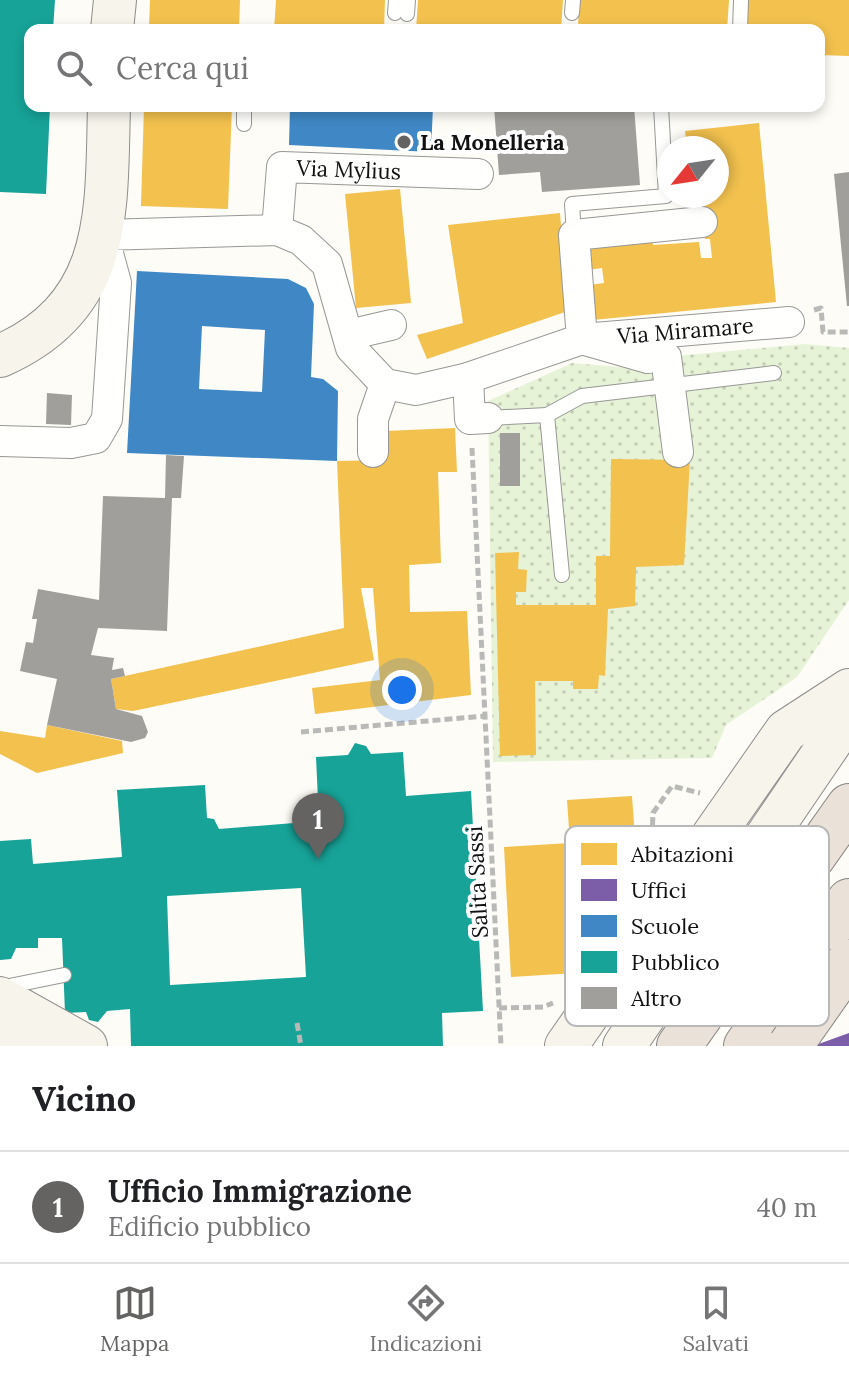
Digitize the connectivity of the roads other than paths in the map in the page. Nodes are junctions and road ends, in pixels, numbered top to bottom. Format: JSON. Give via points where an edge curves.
{"nodes":[{"id":1,"x":115,"y":0,"type":"edge"},
{"id":2,"x":735,"y":0,"type":"edge"},
{"id":3,"x":741,"y":0,"type":"edge"},
{"id":4,"x":113,"y":24,"type":"edge"},
{"id":5,"x":733,"y":24,"type":"edge"},
{"id":6,"x":740,"y":24,"type":"edge"},
{"id":7,"x":109,"y":112,"type":"edge"},
{"id":8,"x":244,"y":112,"type":"edge"},
{"id":9,"x":661,"y":112,"type":"edge"},
{"id":10,"x":244,"y":124,"type":"dead end"},
{"id":11,"x":478,"y":174,"type":"dead end"},
{"id":12,"x":702,"y":222,"type":"dead end"},
{"id":13,"x":277,"y":230,"type":"junction"},
{"id":14,"x":103,"y":235,"type":"junction"},
{"id":15,"x":574,"y":235,"type":"junction"},
{"id":16,"x":789,"y":322,"type":"dead end"},
{"id":17,"x":391,"y":325,"type":"dead end"},
{"id":18,"x":348,"y":335,"type":"junction"},
{"id":19,"x":582,"y":339,"type":"junction"},
{"id":20,"x":0,"y":356,"type":"edge"},
{"id":21,"x":661,"y":367,"type":"junction"},
{"id":22,"x":774,"y":373,"type":"dead end"},
{"id":23,"x":468,"y":378,"type":"junction"},
{"id":24,"x":385,"y":384,"type":"junction"},
{"id":25,"x":547,"y":415,"type":"junction"},
{"id":26,"x":479,"y":419,"type":"joint"},
{"id":27,"x":0,"y":441,"type":"edge"},
{"id":28,"x":373,"y":452,"type":"dead end"},
{"id":29,"x":678,"y":452,"type":"dead end"},
{"id":30,"x":562,"y":575,"type":"dead end"},
{"id":31,"x":849,"y":690,"type":"edge"},
{"id":32,"x":849,"y":715,"type":"edge"},
{"id":33,"x":849,"y":806,"type":"edge"},
{"id":34,"x":849,"y":825,"type":"edge"},
{"id":35,"x":720,"y":826,"type":"edge"},
{"id":36,"x":774,"y":826,"type":"edge"},
{"id":37,"x":829,"y":834,"type":"edge"},
{"id":38,"x":829,"y":853,"type":"edge"},
{"id":39,"x":849,"y":901,"type":"edge"},
{"id":40,"x":829,"y":929,"type":"edge"},
{"id":41,"x":837,"y":961,"type":"edge"},
{"id":42,"x":64,"y":975,"type":"dead end"},
{"id":43,"x":0,"y":988,"type":"edge"},
{"id":44,"x":849,"y":993,"type":"edge"},
{"id":45,"x":0,"y":998,"type":"edge"},
{"id":46,"x":580,"y":1026,"type":"edge"},
{"id":47,"x":638,"y":1026,"type":"edge"},
{"id":48,"x":693,"y":1026,"type":"edge"},
{"id":49,"x":707,"y":1026,"type":"edge"},
{"id":50,"x":760,"y":1026,"type":"edge"},
{"id":51,"x":787,"y":1026,"type":"edge"},
{"id":52,"x":801,"y":1026,"type":"edge"},
{"id":53,"x":0,"y":1033,"type":"edge"},
{"id":54,"x":23,"y":1046,"type":"edge"},
{"id":55,"x":86,"y":1046,"type":"edge"},
{"id":56,"x":566,"y":1046,"type":"edge"},
{"id":57,"x":624,"y":1046,"type":"edge"},
{"id":58,"x":679,"y":1046,"type":"edge"},
{"id":59,"x":693,"y":1046,"type":"edge"},
{"id":60,"x":746,"y":1046,"type":"edge"},
{"id":61,"x":772,"y":1046,"type":"edge"},
{"id":62,"x":790,"y":1046,"type":"edge"}],
"edges":[{"from":1,"to":4,"type":"main road"},
{"from":2,"to":5,"type":"lane"},
{"from":3,"to":6,"type":"lane"},
{"from":7,"to":14,"type":"main road"},
{"from":8,"to":10,"type":"lane"},
{"from":9,"to":15,"type":"lane","via":[[666,196],[572,204]]},
{"from":11,"to":13,"type":"street","name":"Via Mylius","via":[[282,167]]},
{"from":12,"to":15,"type":"street"},
{"from":13,"to":14,"type":"street"},
{"from":13,"to":18,"type":"street","via":[[301,240],[327,264]]},
{"from":14,"to":20,"type":"main road","via":[[59,317]]},
{"from":14,"to":27,"type":"street","via":[[116,283],[107,419],[96,438],[71,443]]},
{"from":15,"to":19,"type":"street"},
{"from":16,"to":19,"type":"street","name":"Via Miramare"},
{"from":17,"to":18,"type":"street"},
{"from":18,"to":24,"type":"street","via":[[351,348]]},
{"from":19,"to":21,"type":"street","name":"Via Miramare"},
{"from":19,"to":23,"type":"street","name":"Via Miramare"},
{"from":21,"to":22,"type":"lane"},
{"from":21,"to":25,"type":"lane"},
{"from":21,"to":29,"type":"street"},
{"from":23,"to":24,"type":"street","via":[[416,390]]},
{"from":23,"to":26,"type":"street"},
{"from":24,"to":28,"type":"street","via":[[373,419]]},
{"from":25,"to":26,"type":"lane"},
{"from":25,"to":30,"type":"lane"},
{"from":31,"to":35,"type":"main road","via":[[786,731]]},
{"from":32,"to":36,"type":"main road"},
{"from":33,"to":37,"type":"highway"},
{"from":34,"to":38,"type":"main road"},
{"from":39,"to":40,"type":"highway"},
{"from":41,"to":44,"type":"lane"},
{"from":42,"to":43,"type":"lane"},
{"from":45,"to":55,"type":"main road"},
{"from":46,"to":56,"type":"main road"},
{"from":47,"to":57,"type":"main road"},
{"from":48,"to":58,"type":"highway"},
{"from":49,"to":59,"type":"main road"},
{"from":50,"to":60,"type":"highway"},
{"from":51,"to":61,"type":"lane"},
{"from":52,"to":62,"type":"highway","bridge":true},
{"from":53,"to":54,"type":"main road"}]}
